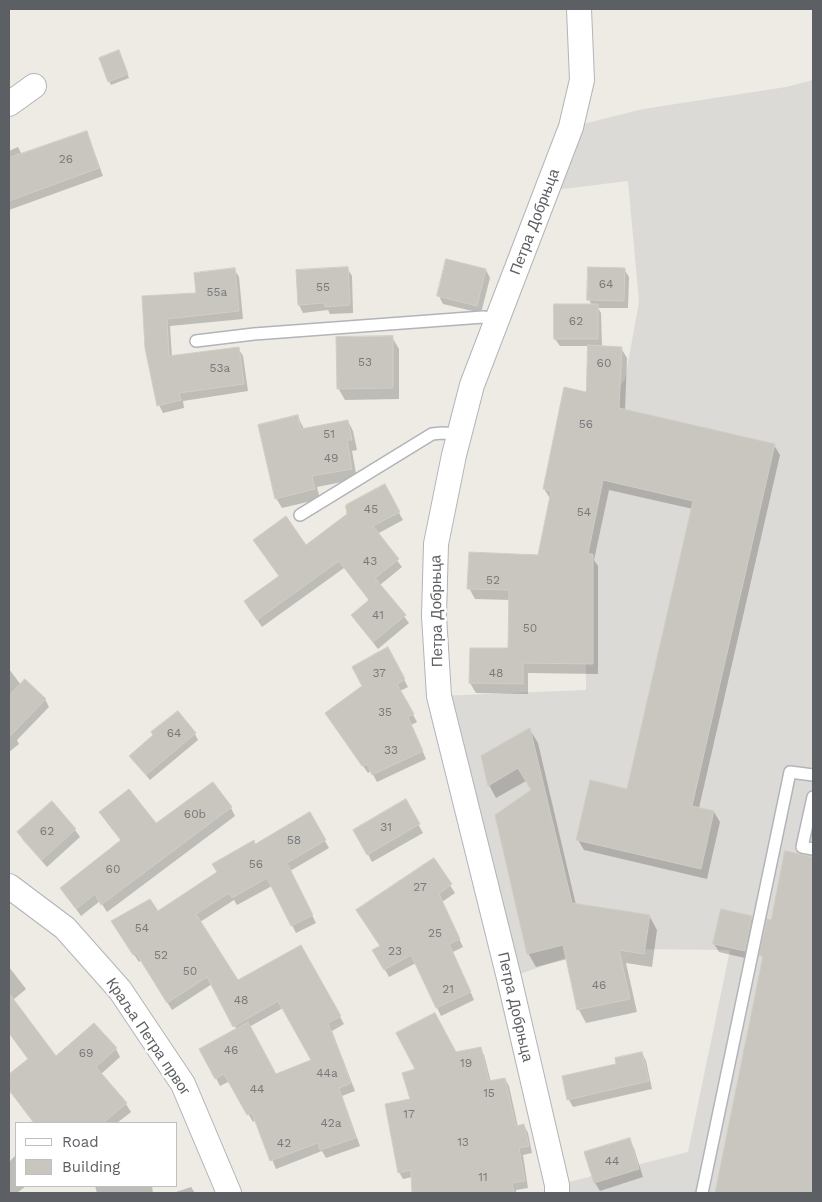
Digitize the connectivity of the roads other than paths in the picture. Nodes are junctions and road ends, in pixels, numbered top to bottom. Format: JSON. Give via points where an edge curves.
{"nodes":[{"id":1,"x":579,"y":9,"type":"edge"},
{"id":2,"x":34,"y":86,"type":"dead end"},
{"id":3,"x":9,"y":104,"type":"edge"},
{"id":4,"x":498,"y":319,"type":"junction"},
{"id":5,"x":196,"y":341,"type":"dead end"},
{"id":6,"x":458,"y":434,"type":"junction"},
{"id":7,"x":300,"y":515,"type":"dead end"},
{"id":8,"x":813,"y":776,"type":"edge"},
{"id":9,"x":813,"y":797,"type":"edge"},
{"id":10,"x":813,"y":849,"type":"edge"},
{"id":11,"x":9,"y":886,"type":"edge"},
{"id":12,"x":229,"y":1193,"type":"edge"},
{"id":13,"x":556,"y":1193,"type":"edge"},
{"id":14,"x":702,"y":1193,"type":"edge"}],
"edges":[{"from":1,"to":4,"type":"street","name":"Петра Добрњца","via":[[582,80],[571,127]]},
{"from":2,"to":3,"type":"street"},
{"from":4,"to":5,"type":"lane","via":[[483,317]]},
{"from":4,"to":6,"type":"street","name":"Петра Добрњца","via":[[472,385]]},
{"from":6,"to":7,"type":"lane","via":[[432,434]]},
{"from":6,"to":13,"type":"street","name":"Петра Добрњца","via":[[436,544],[434,616],[439,696],[511,988],[557,1185]]},
{"from":8,"to":14,"type":"lane","via":[[790,772]]},
{"from":9,"to":10,"type":"lane","via":[[802,847]]},
{"from":11,"to":12,"type":"street","name":"Краља Петра првог","via":[[65,928],[120,990],[183,1084]]}]}
